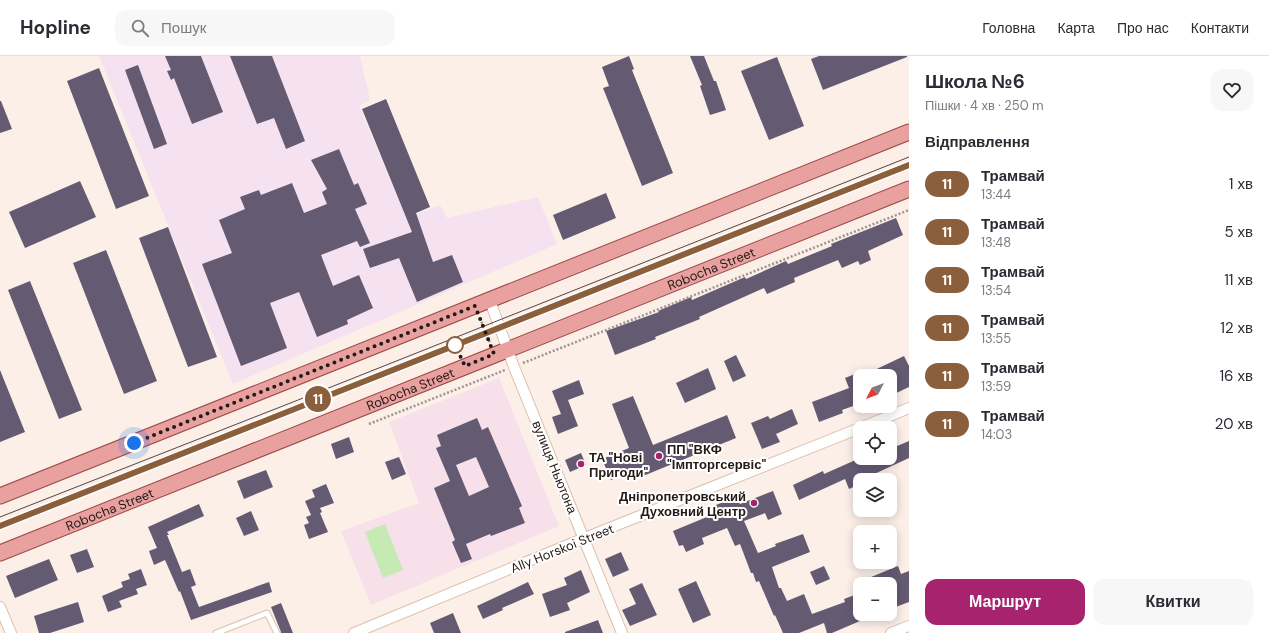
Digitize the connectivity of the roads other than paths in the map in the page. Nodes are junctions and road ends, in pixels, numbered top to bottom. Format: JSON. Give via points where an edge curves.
{"nodes":[{"id":1,"x":909,"y":132,"type":"edge"},
{"id":2,"x":909,"y":188,"type":"edge"},
{"id":3,"x":490,"y":301,"type":"junction"},
{"id":4,"x":501,"y":352,"type":"junction"},
{"id":5,"x":909,"y":408,"type":"edge"},
{"id":6,"x":877,"y":421,"type":"edge"},
{"id":7,"x":853,"y":431,"type":"edge"},
{"id":8,"x":0,"y":496,"type":"edge"},
{"id":9,"x":584,"y":539,"type":"junction"},
{"id":10,"x":0,"y":553,"type":"edge"},
{"id":11,"x":0,"y":607,"type":"edge"},
{"id":12,"x":909,"y":626,"type":"edge"},
{"id":13,"x":11,"y":633,"type":"edge"},
{"id":14,"x":216,"y":633,"type":"edge"},
{"id":15,"x":277,"y":633,"type":"edge"},
{"id":16,"x":354,"y":633,"type":"edge"},
{"id":17,"x":622,"y":633,"type":"edge"},
{"id":18,"x":891,"y":633,"type":"edge"}],
"edges":[{"from":1,"to":3,"type":"main road"},
{"from":2,"to":4,"type":"main road","name":"Robocha Street"},
{"from":3,"to":4,"type":"street","name":"вулиця Ньютона"},
{"from":3,"to":8,"type":"main road"},
{"from":4,"to":9,"type":"street","name":"вулиця Ньютона","via":[[514,367]]},
{"from":4,"to":10,"type":"main road","name":"Robocha Street"},
{"from":5,"to":6,"type":"street","name":"Ally Horskoi Street"},
{"from":7,"to":9,"type":"street","name":"Ally Horskoi Street"},
{"from":9,"to":16,"type":"street","name":"Ally Horskoi Street"},
{"from":9,"to":17,"type":"street","name":"вулиця Ньютона"},
{"from":11,"to":13,"type":"street"},
{"from":12,"to":18,"type":"street"},
{"from":14,"to":15,"type":"lane","via":[[267,613]]}]}
